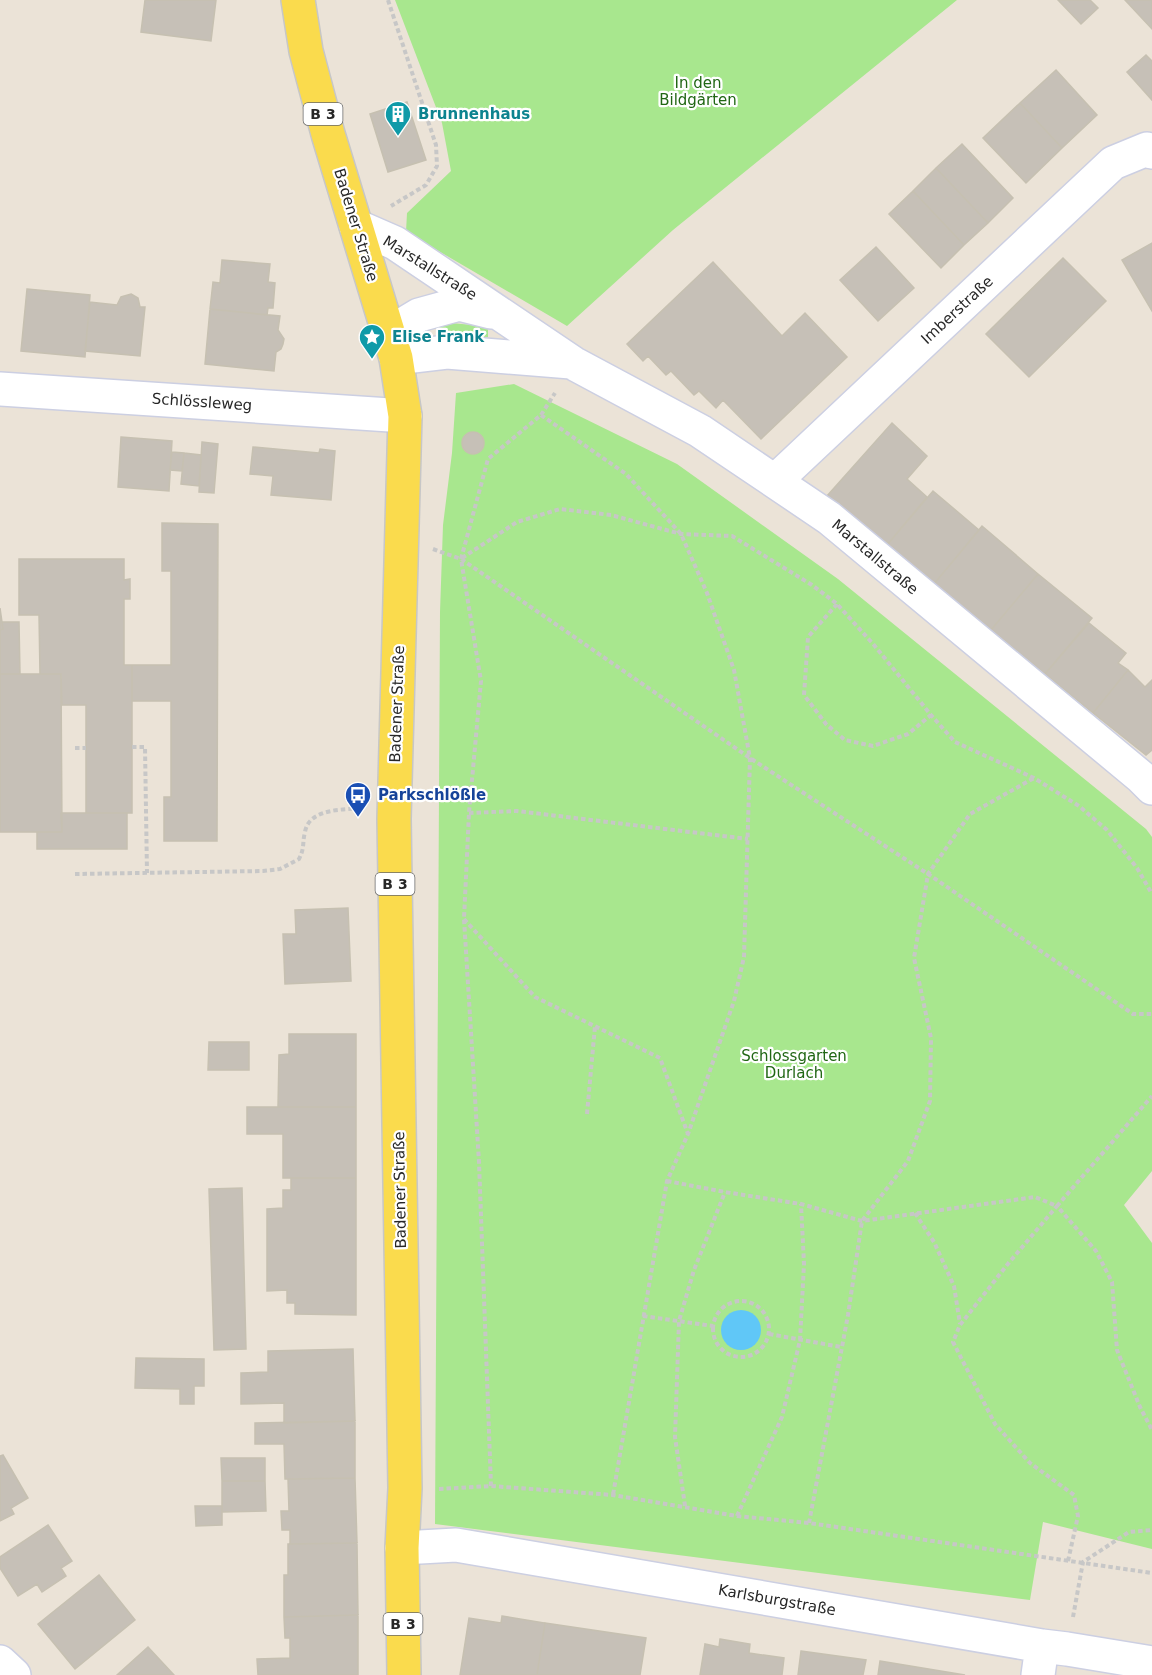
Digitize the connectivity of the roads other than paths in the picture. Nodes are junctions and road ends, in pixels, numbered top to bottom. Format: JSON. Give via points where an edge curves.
{"nodes":[{"id":1,"x":297,"y":0,"type":"edge"},
{"id":2,"x":1149,"y":150,"type":"edge"},
{"id":3,"x":356,"y":226,"type":"junction"},
{"id":4,"x":502,"y":315,"type":"junction"},
{"id":5,"x":392,"y":346,"type":"junction"},
{"id":6,"x":573,"y":363,"type":"junction"},
{"id":7,"x":0,"y":389,"type":"edge"},
{"id":8,"x":405,"y":416,"type":"junction"},
{"id":9,"x":775,"y":481,"type":"junction"},
{"id":10,"x":1148,"y":777,"type":"edge"},
{"id":11,"x":402,"y":1548,"type":"junction"},
{"id":12,"x":1049,"y":1657,"type":"edge"},
{"id":13,"x":0,"y":1662,"type":"edge"},
{"id":14,"x":1152,"y":1663,"type":"edge"},
{"id":15,"x":14,"y":1675,"type":"edge"},
{"id":16,"x":404,"y":1675,"type":"edge"}],
"edges":[{"from":1,"to":3,"type":"main road","name":"Badener Straße","number":"B 3","via":[[306,51]]},
{"from":2,"to":9,"type":"street","name":"Imberstraße","via":[[1113,163]]},
{"from":3,"to":4,"type":"street","name":"Marstallstraße","via":[[394,243]]},
{"from":3,"to":5,"type":"main road","name":"Badener Straße","number":"B 3"},
{"from":4,"to":5,"type":"street","name":"Marstallstraße","via":[[459,304],[418,315]]},
{"from":4,"to":6,"type":"street","name":"Marstallstraße"},
{"from":5,"to":6,"type":"street","name":"Marstallstraße"},
{"from":5,"to":8,"type":"main road","name":"Badener Straße","number":"B 3"},
{"from":6,"to":9,"type":"street","name":"Marstallstraße","via":[[700,432]]},
{"from":7,"to":8,"type":"street","name":"Schlössleweg"},
{"from":8,"to":11,"type":"main road","name":"Badener Straße","number":"B 3","via":[[394,819],[405,1488]]},
{"from":9,"to":10,"type":"street","name":"Marstallstraße","via":[[829,518]]},
{"from":11,"to":12,"type":"street","name":"Karlsburgstraße","via":[[456,1545]]},
{"from":11,"to":16,"type":"main road","name":"Badener Straße","number":"B 3"},
{"from":12,"to":14,"type":"street","name":"Karlsburgstraße"},
{"from":13,"to":15,"type":"street"}]}
